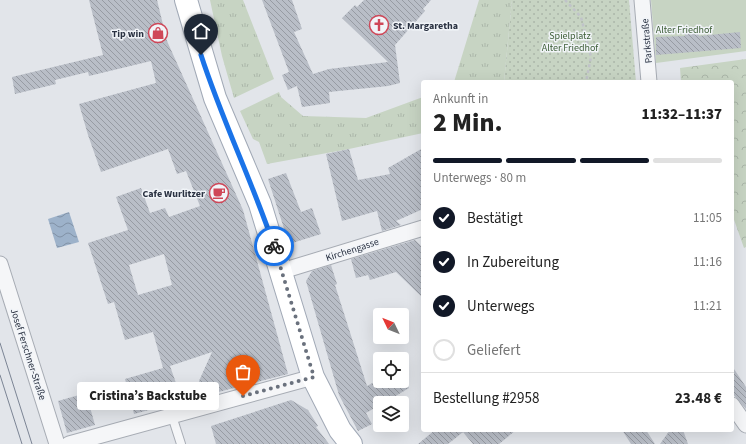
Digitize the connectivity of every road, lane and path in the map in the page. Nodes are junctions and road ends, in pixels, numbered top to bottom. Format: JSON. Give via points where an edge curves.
{"nodes":[{"id":1,"x":186,"y":0,"type":"edge"},
{"id":2,"x":564,"y":0,"type":"edge"},
{"id":3,"x":642,"y":0,"type":"edge"},
{"id":4,"x":586,"y":80,"type":"edge"},
{"id":5,"x":649,"y":80,"type":"edge"},
{"id":6,"x":421,"y":229,"type":"edge"},
{"id":7,"x":0,"y":264,"type":"edge"},
{"id":8,"x":282,"y":271,"type":"junction"},
{"id":9,"x":314,"y":377,"type":"junction"},
{"id":10,"x":734,"y":408,"type":"edge"},
{"id":11,"x":172,"y":416,"type":"junction"},
{"id":12,"x":746,"y":425,"type":"edge"},
{"id":13,"x":57,"y":444,"type":"edge"},
{"id":14,"x":69,"y":444,"type":"edge"},
{"id":15,"x":181,"y":444,"type":"edge"},
{"id":16,"x":351,"y":444,"type":"edge"}],
"edges":[{"from":1,"to":8,"type":"main road","via":[[215,98],[260,204]]},
{"from":2,"to":4,"type":"path","via":[[581,17],[591,57]]},
{"from":3,"to":5,"type":"street","name":"Parkstraße"},
{"from":6,"to":8,"type":"street","name":"Kirchengasse"},
{"from":7,"to":13,"type":"street","name":"Josef Ferschner-Straße"},
{"from":8,"to":9,"type":"main road"},
{"from":9,"to":11,"type":"street"},
{"from":9,"to":16,"type":"main road","via":[[340,430]]},
{"from":10,"to":12,"type":"street"},
{"from":11,"to":14,"type":"street"},
{"from":11,"to":15,"type":"lane"}]}
